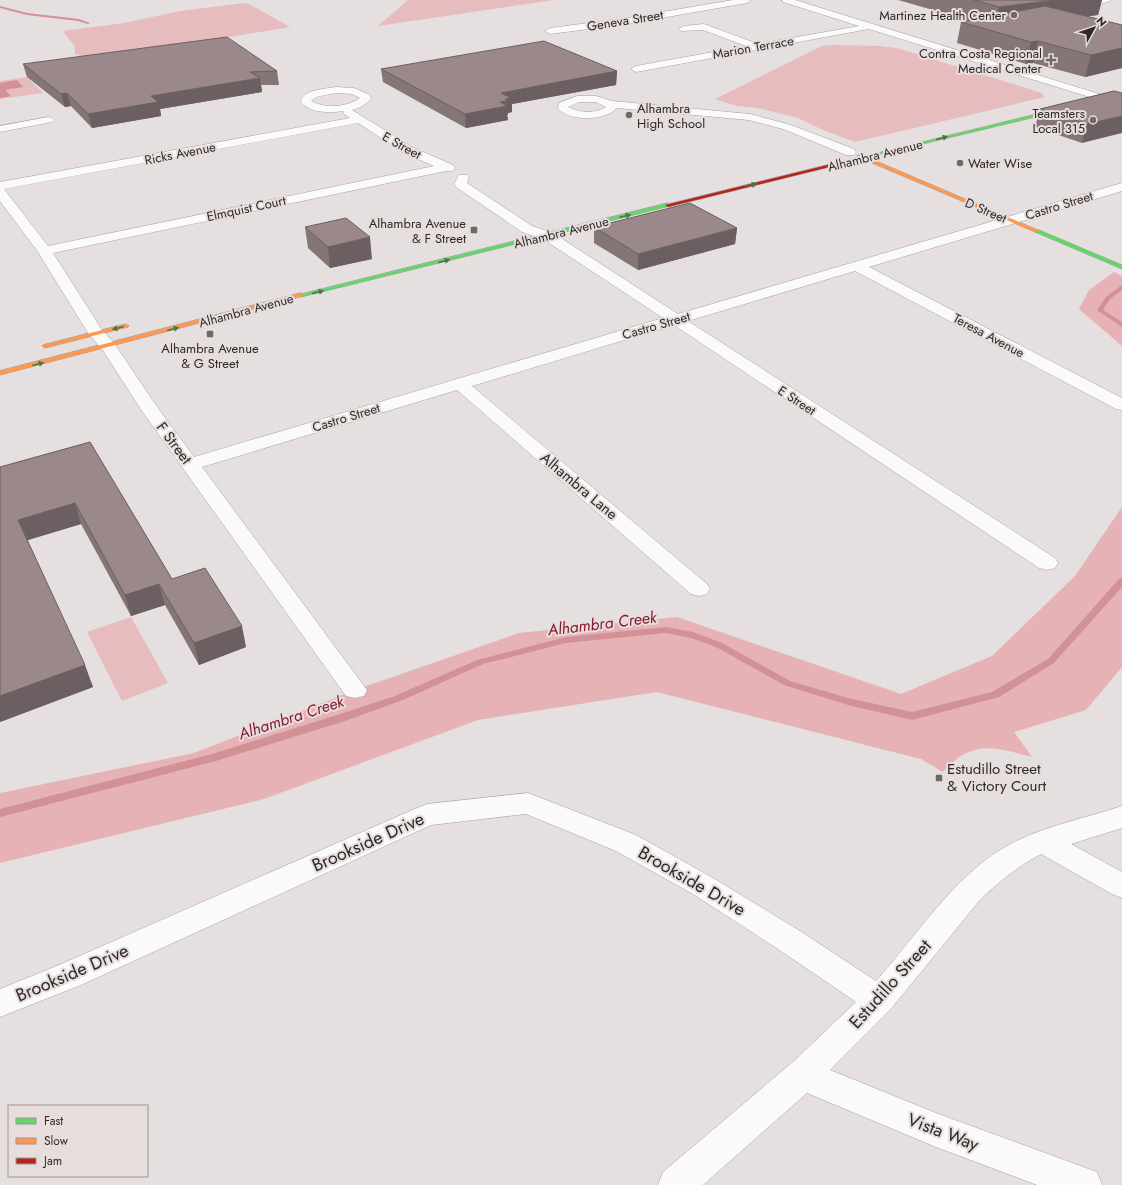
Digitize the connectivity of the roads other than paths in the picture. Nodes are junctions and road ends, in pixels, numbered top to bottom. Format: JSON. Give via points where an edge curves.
{"nodes":[{"id":1,"x":747,"y":0,"type":"edge"},
{"id":2,"x":786,"y":0,"type":"edge"},
{"id":3,"x":1070,"y":0,"type":"edge"},
{"id":4,"x":1106,"y":1,"type":"edge"},
{"id":5,"x":1116,"y":4,"type":"dead end"},
{"id":6,"x":870,"y":26,"type":"junction"},
{"id":7,"x":684,"y":29,"type":"dead end"},
{"id":8,"x":550,"y":31,"type":"dead end"},
{"id":9,"x":756,"y":47,"type":"junction"},
{"id":10,"x":636,"y":69,"type":"dead end"},
{"id":11,"x":1090,"y":93,"type":"junction"},
{"id":12,"x":1105,"y":94,"type":"junction"},
{"id":13,"x":1122,"y":95,"type":"edge"},
{"id":14,"x":611,"y":104,"type":"dead end"},
{"id":15,"x":1122,"y":104,"type":"edge"},
{"id":16,"x":342,"y":108,"type":"dead end"},
{"id":17,"x":48,"y":120,"type":"dead end"},
{"id":18,"x":360,"y":120,"type":"junction"},
{"id":19,"x":0,"y":129,"type":"edge"},
{"id":20,"x":850,"y":152,"type":"junction"},
{"id":21,"x":864,"y":158,"type":"junction"},
{"id":22,"x":447,"y":167,"type":"junction"},
{"id":23,"x":750,"y":175,"type":"dead end"},
{"id":24,"x":463,"y":178,"type":"junction"},
{"id":25,"x":0,"y":186,"type":"edge"},
{"id":26,"x":1122,"y":187,"type":"edge"},
{"id":27,"x":0,"y":192,"type":"edge"},
{"id":28,"x":514,"y":207,"type":"junction"},
{"id":29,"x":499,"y":210,"type":"junction"},
{"id":30,"x":1010,"y":220,"type":"junction"},
{"id":31,"x":527,"y":229,"type":"junction"},
{"id":32,"x":545,"y":230,"type":"junction"},
{"id":33,"x":513,"y":232,"type":"dead end"},
{"id":34,"x":44,"y":251,"type":"junction"},
{"id":35,"x":856,"y":266,"type":"junction"},
{"id":36,"x":1122,"y":267,"type":"edge"},
{"id":37,"x":675,"y":320,"type":"junction"},
{"id":38,"x":138,"y":323,"type":"dead end"},
{"id":39,"x":96,"y":333,"type":"junction"},
{"id":40,"x":108,"y":346,"type":"junction"},
{"id":41,"x":39,"y":347,"type":"dead end"},
{"id":42,"x":0,"y":373,"type":"edge"},
{"id":43,"x":459,"y":383,"type":"junction"},
{"id":44,"x":1122,"y":405,"type":"edge"},
{"id":45,"x":190,"y":464,"type":"junction"},
{"id":46,"x":1047,"y":563,"type":"dead end"},
{"id":47,"x":699,"y":588,"type":"dead end"},
{"id":48,"x":355,"y":690,"type":"dead end"},
{"id":49,"x":1122,"y":817,"type":"edge"},
{"id":50,"x":1043,"y":842,"type":"junction"},
{"id":51,"x":1122,"y":886,"type":"edge"},
{"id":52,"x":879,"y":1000,"type":"junction"},
{"id":53,"x":0,"y":1003,"type":"edge"},
{"id":54,"x":803,"y":1075,"type":"junction"},
{"id":55,"x":676,"y":1185,"type":"edge"},
{"id":56,"x":1084,"y":1185,"type":"edge"}],
"edges":[{"from":1,"to":8,"type":"street","name":"Geneva Street"},
{"from":2,"to":6,"type":"street"},
{"from":3,"to":4,"type":"street"},
{"from":4,"to":5,"type":"street"},
{"from":6,"to":9,"type":"street","name":"Marion Terrace"},
{"from":6,"to":11,"type":"street"},
{"from":7,"to":9,"type":"street","via":[[704,27]]},
{"from":9,"to":10,"type":"street","name":"Marion Terrace"},
{"from":11,"to":12,"type":"street"},
{"from":11,"to":20,"type":"main road","name":"Alhambra Avenue"},
{"from":12,"to":13,"type":"main road","name":"Alhambra Avenue"},
{"from":12,"to":15,"type":"street"},
{"from":21,"to":12,"type":"main road","name":"Alhambra Avenue","one_way":true},
{"from":14,"to":20,"type":"street","via":[[712,112],[769,120]]},
{"from":16,"to":18,"type":"street","name":"E Street"},
{"from":17,"to":19,"type":"street"},
{"from":18,"to":22,"type":"street","name":"E Street","via":[[408,150]]},
{"from":18,"to":25,"type":"street","name":"Ricks Avenue"},
{"from":20,"to":21,"type":"main road","name":"D Street"},
{"from":20,"to":23,"type":"main road","name":"Alhambra Avenue"},
{"from":21,"to":30,"type":"main road","name":"D Street"},
{"from":32,"to":21,"type":"main road","name":"Alhambra Avenue","one_way":true},
{"from":22,"to":24,"type":"street","name":"E Street"},
{"from":22,"to":34,"type":"street","name":"Elmquist Court"},
{"from":24,"to":28,"type":"street","name":"E Street","via":[[476,183]]},
{"from":24,"to":29,"type":"street","name":"E Street","via":[[460,184]]},
{"from":26,"to":30,"type":"street","name":"Castro Street"},
{"from":27,"to":34,"type":"street","name":"F Street"},
{"from":28,"to":29,"type":"street"},
{"from":28,"to":32,"type":"street","name":"E Street"},
{"from":29,"to":31,"type":"street","name":"E Street"},
{"from":30,"to":35,"type":"street","name":"Castro Street"},
{"from":30,"to":36,"type":"main road","name":"D Street"},
{"from":31,"to":32,"type":"street","name":"E Street"},
{"from":31,"to":33,"type":"main road","name":"Alhambra Avenue"},
{"from":32,"to":37,"type":"street","name":"E Street"},
{"from":40,"to":32,"type":"main road","name":"Alhambra Avenue","one_way":true},
{"from":34,"to":39,"type":"street","name":"F Street"},
{"from":35,"to":37,"type":"street","name":"Castro Street"},
{"from":35,"to":44,"type":"street","name":"Teresa Avenue"},
{"from":37,"to":43,"type":"street","name":"Castro Street"},
{"from":37,"to":46,"type":"street","name":"E Street"},
{"from":38,"to":39,"type":"main road","one_way":true},
{"from":39,"to":40,"type":"street","name":"F Street"},
{"from":39,"to":41,"type":"main road"},
{"from":42,"to":40,"type":"main road","name":"Alhambra Avenue","one_way":true},
{"from":40,"to":45,"type":"street","name":"F Street"},
{"from":43,"to":45,"type":"street","name":"Castro Street"},
{"from":43,"to":47,"type":"street","name":"Alhambra Lane"},
{"from":45,"to":48,"type":"street","name":"F Street"},
{"from":49,"to":50,"type":"street","name":"Estudillo Street"},
{"from":50,"to":51,"type":"street"},
{"from":50,"to":52,"type":"street","name":"Estudillo Street","via":[[1020,852],[1004,863],[966,895]]},
{"from":52,"to":53,"type":"street","name":"Brookside Drive","via":[[789,940],[626,843],[528,803],[427,815],[70,975]]},
{"from":52,"to":54,"type":"street","name":"Estudillo Street"},
{"from":54,"to":55,"type":"street","name":"Estudillo Street"},
{"from":54,"to":56,"type":"street","name":"Vista Way","via":[[936,1130]]}]}
